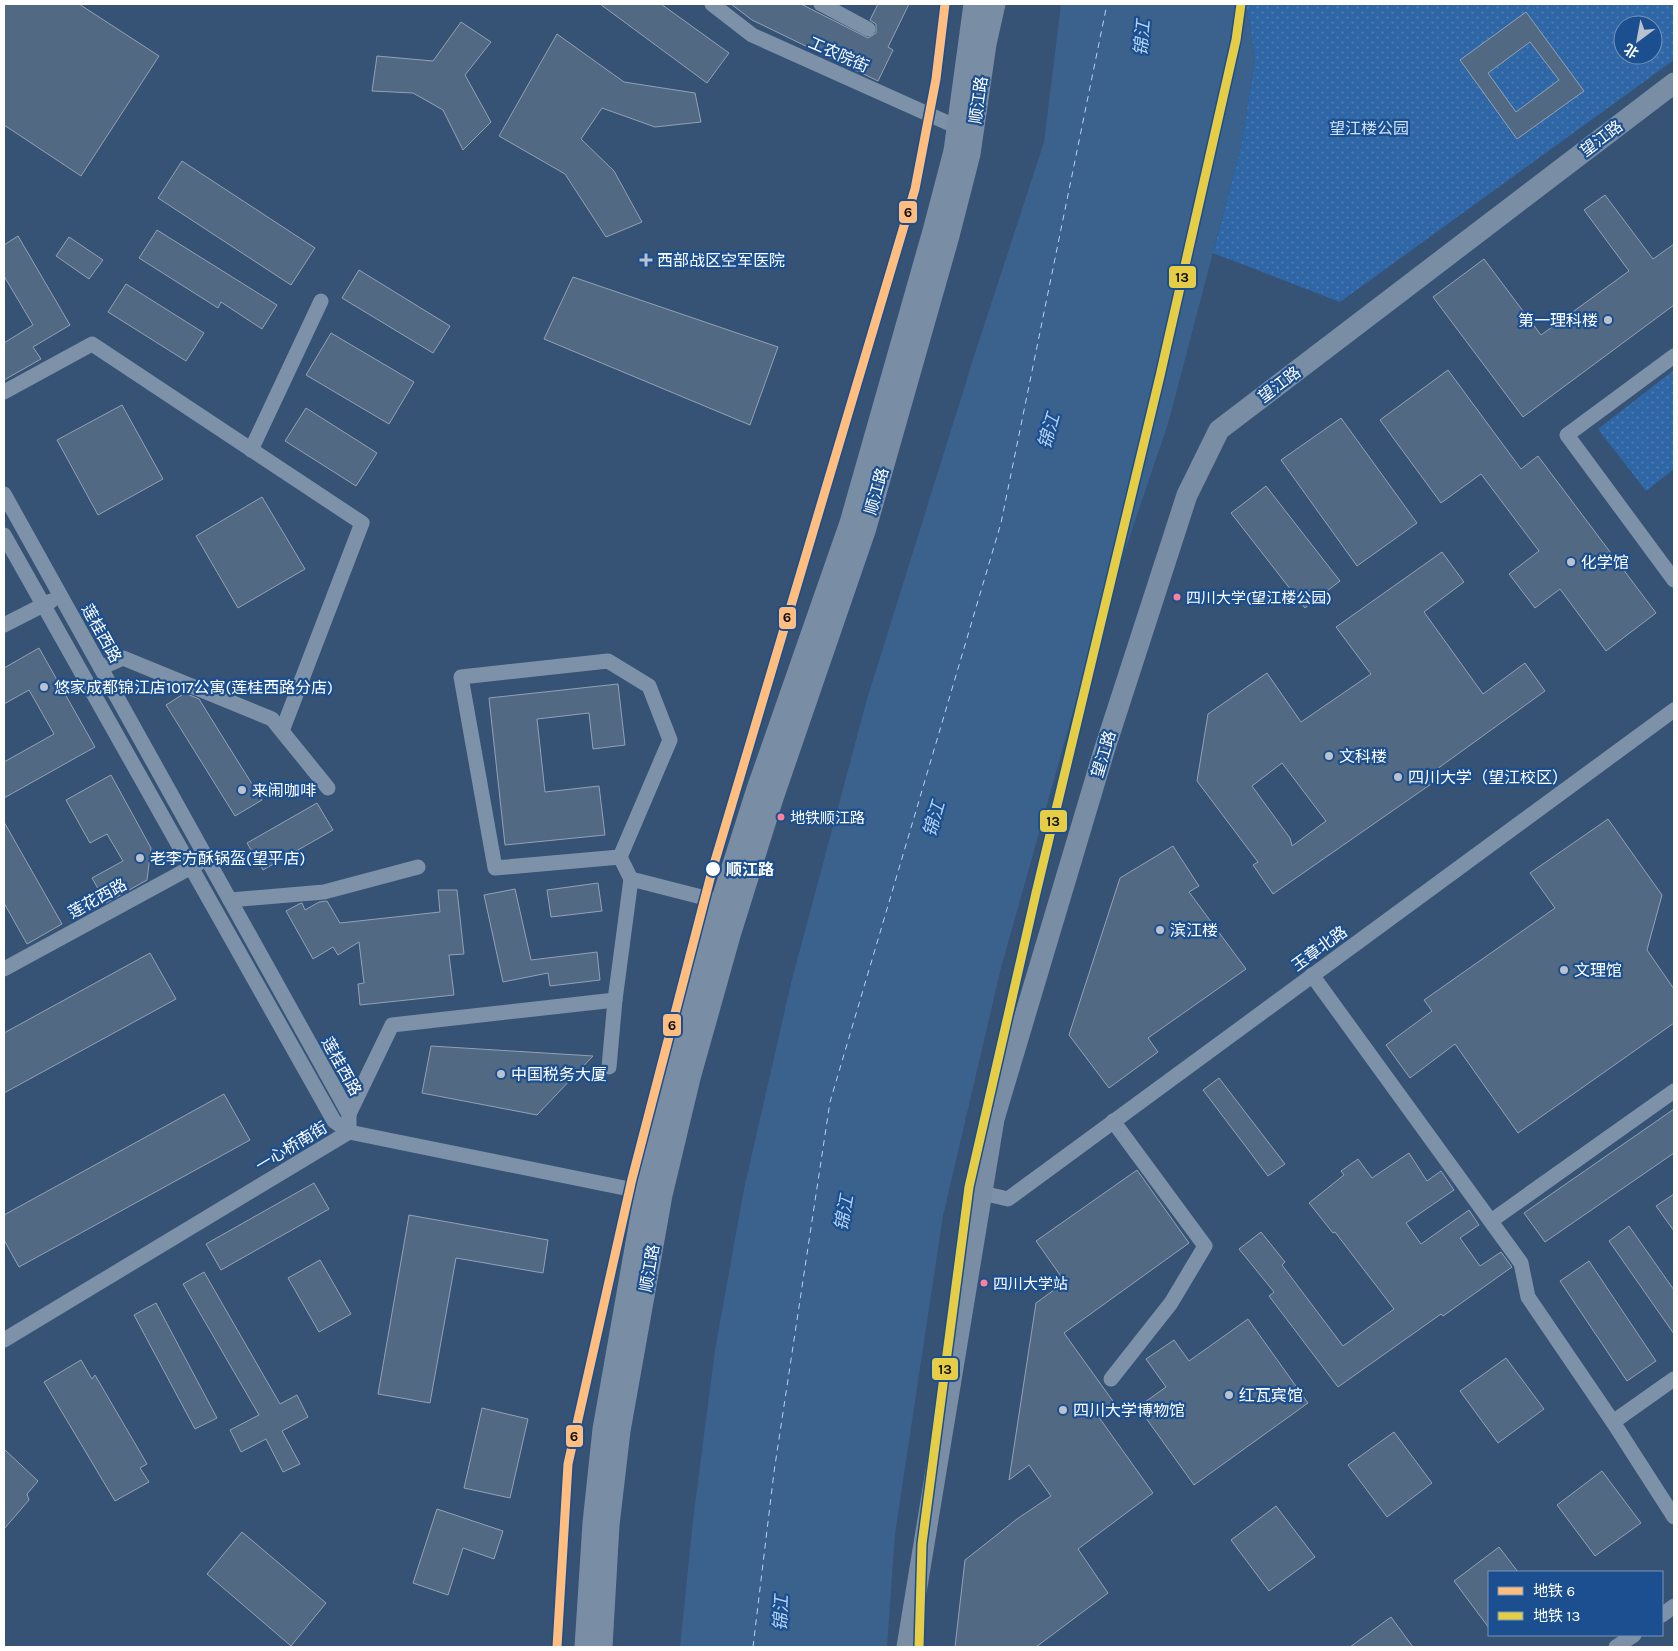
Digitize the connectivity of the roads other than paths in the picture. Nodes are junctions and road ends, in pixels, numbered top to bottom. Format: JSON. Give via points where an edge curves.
{"nodes":[{"id":1,"x":712,"y":4,"type":"edge"},
{"id":2,"x":821,"y":4,"type":"edge"},
{"id":3,"x":974,"y":4,"type":"edge"},
{"id":4,"x":995,"y":4,"type":"edge"},
{"id":5,"x":868,"y":29,"type":"dead end"},
{"id":6,"x":1674,"y":83,"type":"edge"},
{"id":7,"x":957,"y":127,"type":"junction"},
{"id":8,"x":321,"y":300,"type":"dead end"},
{"id":9,"x":1674,"y":356,"type":"edge"},
{"id":10,"x":4,"y":392,"type":"edge"},
{"id":11,"x":251,"y":450,"type":"junction"},
{"id":12,"x":4,"y":494,"type":"edge"},
{"id":13,"x":4,"y":535,"type":"edge"},
{"id":14,"x":1674,"y":580,"type":"edge"},
{"id":15,"x":61,"y":596,"type":"junction"},
{"id":16,"x":42,"y":604,"type":"junction"},
{"id":17,"x":4,"y":625,"type":"edge"},
{"id":18,"x":101,"y":668,"type":"junction"},
{"id":19,"x":1674,"y":710,"type":"edge"},
{"id":20,"x":282,"y":731,"type":"junction"},
{"id":21,"x":328,"y":788,"type":"dead end"},
{"id":22,"x":620,"y":857,"type":"junction"},
{"id":23,"x":207,"y":859,"type":"junction"},
{"id":24,"x":191,"y":867,"type":"junction"},
{"id":25,"x":418,"y":867,"type":"dead end"},
{"id":26,"x":631,"y":879,"type":"junction"},
{"id":27,"x":230,"y":900,"type":"junction"},
{"id":28,"x":721,"y":902,"type":"junction"},
{"id":29,"x":4,"y":969,"type":"edge"},
{"id":30,"x":1312,"y":975,"type":"junction"},
{"id":31,"x":615,"y":1000,"type":"junction"},
{"id":32,"x":609,"y":1067,"type":"dead end"},
{"id":33,"x":1674,"y":1091,"type":"edge"},
{"id":34,"x":349,"y":1114,"type":"junction"},
{"id":35,"x":1113,"y":1121,"type":"junction"},
{"id":36,"x":349,"y":1132,"type":"junction"},
{"id":37,"x":982,"y":1193,"type":"junction"},
{"id":38,"x":654,"y":1194,"type":"junction"},
{"id":39,"x":1492,"y":1221,"type":"junction"},
{"id":40,"x":4,"y":1340,"type":"edge"},
{"id":41,"x":1111,"y":1379,"type":"dead end"},
{"id":42,"x":1674,"y":1379,"type":"edge"},
{"id":43,"x":1613,"y":1422,"type":"junction"},
{"id":44,"x":1674,"y":1517,"type":"edge"},
{"id":45,"x":1674,"y":1606,"type":"edge"},
{"id":46,"x":1663,"y":1614,"type":"edge"},
{"id":47,"x":1632,"y":1636,"type":"edge"},
{"id":48,"x":586,"y":1647,"type":"edge"},
{"id":49,"x":602,"y":1647,"type":"edge"},
{"id":50,"x":907,"y":1647,"type":"edge"},
{"id":51,"x":1616,"y":1647,"type":"edge"}],
"edges":[{"from":1,"to":7,"type":"street","name":"工农院街","via":[[752,35]]},
{"from":2,"to":5,"type":"street"},
{"from":3,"to":7,"type":"main road","name":"顺江路"},
{"from":4,"to":38,"type":"main road","name":"顺江路","via":[[970,154],[866,528],[809,688],[731,932]]},
{"from":6,"to":37,"type":"main road","name":"望江路","via":[[1219,430],[1187,495],[1104,751],[994,1119]]},
{"from":7,"to":28,"type":"main road","name":"顺江路","via":[[933,231],[850,523],[785,706]]},
{"from":8,"to":11,"type":"street"},
{"from":9,"to":14,"type":"street","via":[[1567,435]]},
{"from":10,"to":11,"type":"street","via":[[92,344]]},
{"from":11,"to":20,"type":"street","via":[[362,523]]},
{"from":12,"to":15,"type":"street","name":"莲桂西路"},
{"from":13,"to":16,"type":"street","name":"莲桂西路"},
{"from":15,"to":16,"type":"street"},
{"from":15,"to":18,"type":"street","name":"莲桂西路"},
{"from":16,"to":17,"type":"street"},
{"from":16,"to":24,"type":"street","name":"莲桂西路"},
{"from":18,"to":20,"type":"street","via":[[123,658],[272,719]]},
{"from":18,"to":23,"type":"street","name":"莲桂西路"},
{"from":19,"to":30,"type":"street","name":"玉章北路"},
{"from":20,"to":21,"type":"street"},
{"from":22,"to":22,"type":"street","via":[[495,868],[461,677],[608,660],[649,686],[670,740]]},
{"from":22,"to":26,"type":"street"},
{"from":23,"to":24,"type":"street","name":"莲花西路"},
{"from":23,"to":27,"type":"street","name":"莲桂西路"},
{"from":24,"to":29,"type":"street","name":"莲花西路"},
{"from":24,"to":36,"type":"street","name":"莲桂西路","via":[[334,1121]]},
{"from":25,"to":27,"type":"street","via":[[324,892]]},
{"from":26,"to":28,"type":"street"},
{"from":26,"to":31,"type":"street"},
{"from":27,"to":34,"type":"street","name":"莲桂西路"},
{"from":28,"to":38,"type":"main road","name":"顺江路","via":[[672,1079]]},
{"from":30,"to":35,"type":"street","name":"玉章北路"},
{"from":30,"to":39,"type":"street"},
{"from":31,"to":32,"type":"street"},
{"from":31,"to":34,"type":"street","via":[[392,1025]]},
{"from":33,"to":39,"type":"street"},
{"from":34,"to":36,"type":"street","name":"莲桂西路"},
{"from":35,"to":37,"type":"street","name":"玉章北路","via":[[1008,1200]]},
{"from":35,"to":41,"type":"street","via":[[1205,1246],[1171,1303]]},
{"from":36,"to":38,"type":"street","name":"一心桥南街"},
{"from":36,"to":40,"type":"street","name":"一心桥南街"},
{"from":37,"to":50,"type":"main road","name":"望江路"},
{"from":38,"to":48,"type":"main road","name":"顺江路","via":[[603,1429],[593,1524]]},
{"from":38,"to":49,"type":"main road","name":"顺江路","via":[[609,1525]]},
{"from":39,"to":43,"type":"street","via":[[1521,1263],[1528,1297]]},
{"from":42,"to":43,"type":"street"},
{"from":43,"to":44,"type":"street"},
{"from":45,"to":46,"type":"street"},
{"from":47,"to":51,"type":"street"}]}
